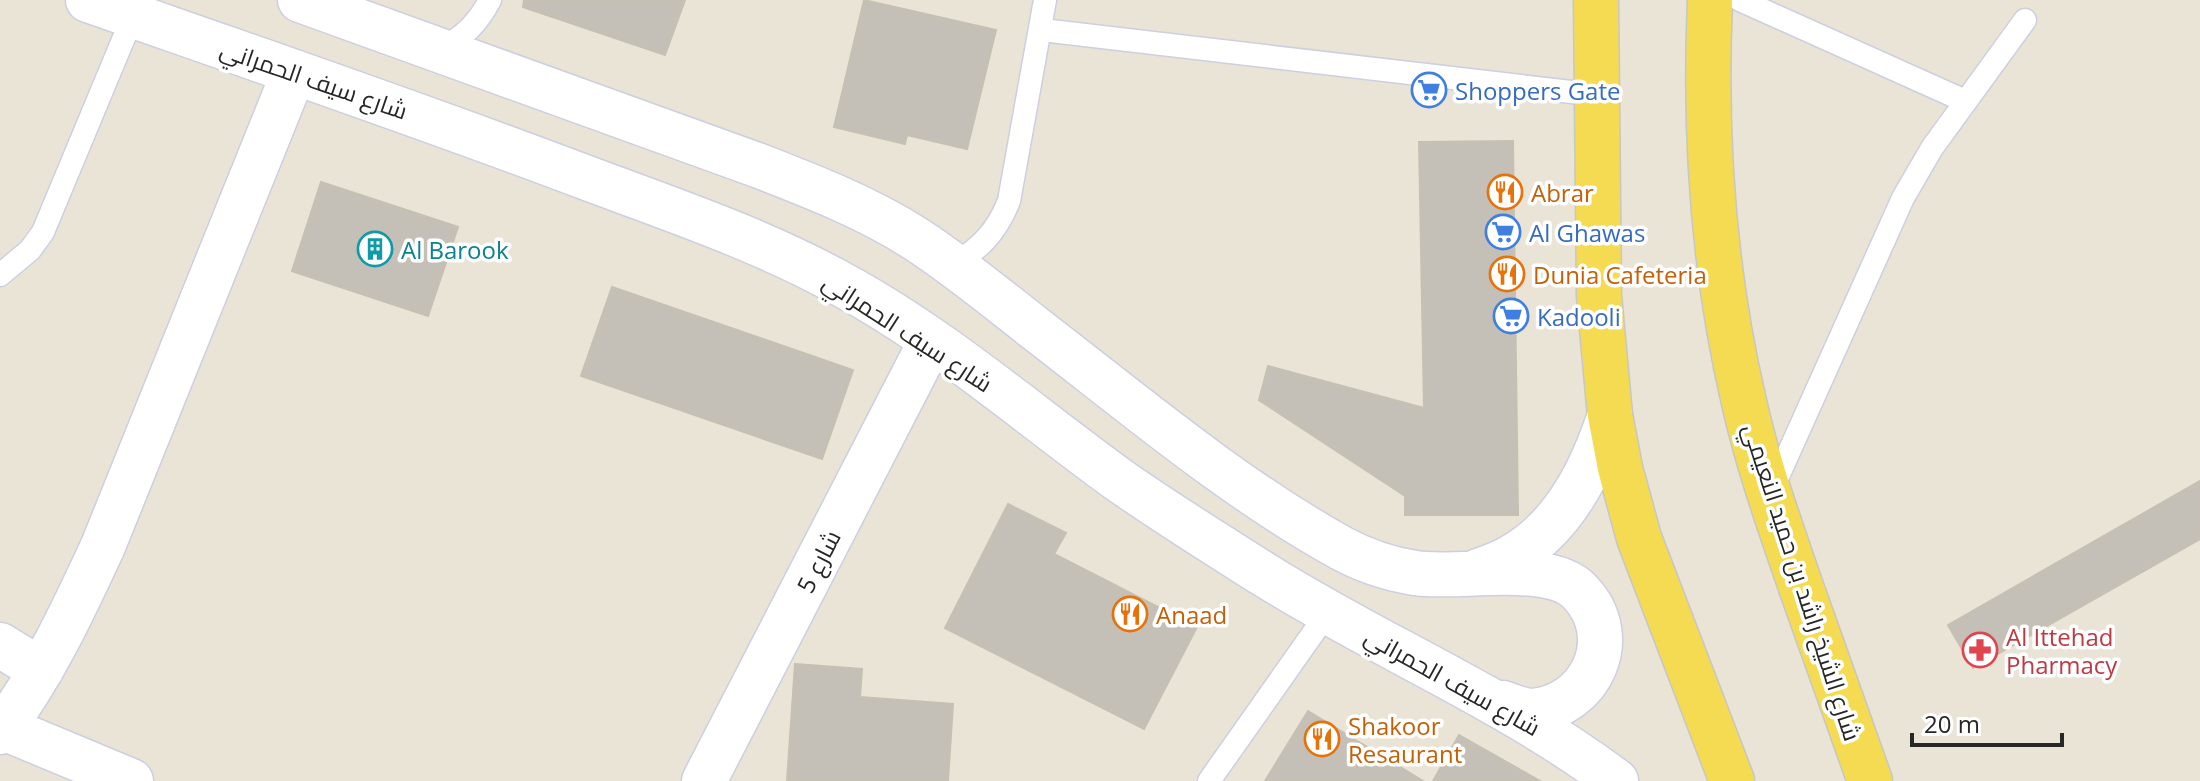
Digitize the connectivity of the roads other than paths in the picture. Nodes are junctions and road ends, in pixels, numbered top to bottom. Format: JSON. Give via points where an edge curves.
{"nodes":[{"id":1,"x":88,"y":0,"type":"edge"},
{"id":2,"x":300,"y":0,"type":"edge"},
{"id":3,"x":490,"y":0,"type":"edge"},
{"id":4,"x":1045,"y":0,"type":"edge"},
{"id":5,"x":1596,"y":0,"type":"edge"},
{"id":6,"x":1710,"y":0,"type":"edge"},
{"id":7,"x":1740,"y":0,"type":"edge"},
{"id":8,"x":133,"y":16,"type":"junction"},
{"id":9,"x":2025,"y":20,"type":"dead end"},
{"id":10,"x":1042,"y":30,"type":"junction"},
{"id":11,"x":439,"y":50,"type":"junction"},
{"id":12,"x":294,"y":72,"type":"junction"},
{"id":13,"x":1597,"y":95,"type":"junction"},
{"id":14,"x":1965,"y":101,"type":"junction"},
{"id":15,"x":953,"y":265,"type":"junction"},
{"id":16,"x":0,"y":275,"type":"edge"},
{"id":17,"x":931,"y":341,"type":"junction"},
{"id":18,"x":1610,"y":415,"type":"junction"},
{"id":19,"x":1769,"y":496,"type":"junction"},
{"id":20,"x":1473,"y":574,"type":"junction"},
{"id":21,"x":1328,"y":612,"type":"junction"},
{"id":22,"x":0,"y":645,"type":"edge"},
{"id":23,"x":41,"y":670,"type":"junction"},
{"id":24,"x":1497,"y":702,"type":"junction"},
{"id":25,"x":2,"y":730,"type":"edge"},
{"id":26,"x":131,"y":781,"type":"edge"},
{"id":27,"x":704,"y":781,"type":"edge"},
{"id":28,"x":1209,"y":781,"type":"edge"},
{"id":29,"x":1616,"y":781,"type":"edge"},
{"id":30,"x":1732,"y":781,"type":"edge"},
{"id":31,"x":1870,"y":781,"type":"edge"}],
"edges":[{"from":1,"to":8,"type":"street","name":"شارع سيف الحمراني"},
{"from":2,"to":11,"type":"street"},
{"from":3,"to":11,"type":"lane","via":[[470,30]]},
{"from":4,"to":10,"type":"lane"},
{"from":5,"to":13,"type":"main road"},
{"from":6,"to":19,"type":"main road","name":"شارع الشيخ راشد بن حميد النعيمي","via":[[1707,118],[1713,214],[1730,336]]},
{"from":7,"to":14,"type":"lane"},
{"from":8,"to":12,"type":"street","name":"شارع سيف الحمراني"},
{"from":8,"to":16,"type":"lane","via":[[43,232]]},
{"from":9,"to":14,"type":"lane"},
{"from":10,"to":13,"type":"lane"},
{"from":10,"to":15,"type":"lane","via":[[1009,201],[988,239]]},
{"from":11,"to":15,"type":"street","via":[[826,192]]},
{"from":12,"to":17,"type":"street","name":"شارع سيف الحمراني","via":[[734,233],[842,285]]},
{"from":12,"to":23,"type":"street","via":[[103,546]]},
{"from":13,"to":18,"type":"main road","via":[[1599,296]]},
{"from":14,"to":19,"type":"lane","via":[[1903,198]]},
{"from":15,"to":20,"type":"street","via":[[1226,474],[1342,548],[1417,574]]},
{"from":17,"to":21,"type":"street","name":"شارع سيف الحمراني","via":[[1133,489]]},
{"from":17,"to":27,"type":"street","name":"شارع 5"},
{"from":18,"to":20,"type":"street","via":[[1590,469],[1547,528],[1514,556]]},
{"from":18,"to":30,"type":"main road","via":[[1639,538]]},
{"from":19,"to":31,"type":"main road","name":"شارع الشيخ راشد بن حميد النعيمي"},
{"from":20,"to":24,"type":"street","via":[[1549,575],[1579,590],[1597,619],[1600,652],[1588,683],[1562,704],[1529,711]]},
{"from":21,"to":24,"type":"street","name":"شارع سيف الحمراني"},
{"from":21,"to":28,"type":"lane"},
{"from":22,"to":23,"type":"street"},
{"from":23,"to":25,"type":"street"},
{"from":24,"to":29,"type":"street","name":"شارع سيف الحمراني"},
{"from":25,"to":26,"type":"street"}]}
